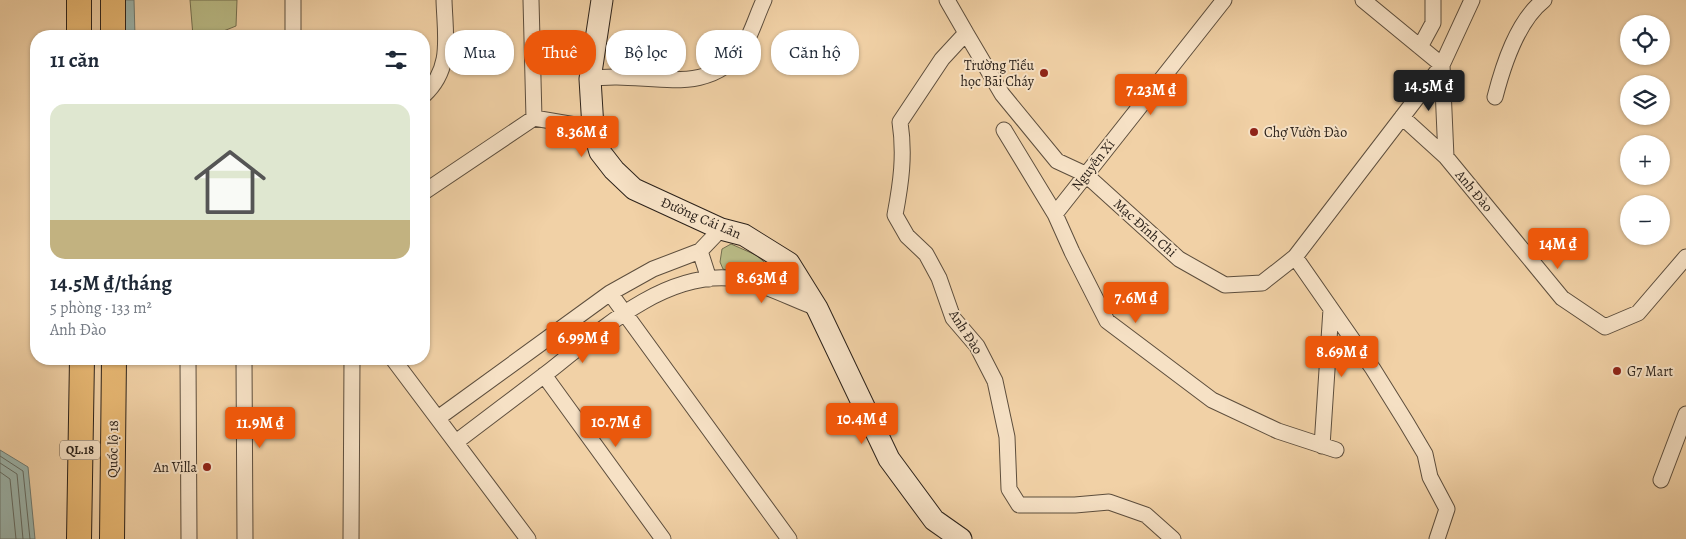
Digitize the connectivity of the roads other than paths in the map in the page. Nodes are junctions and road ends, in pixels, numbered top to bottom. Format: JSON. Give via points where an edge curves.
{"nodes":[{"id":1,"x":79,"y":0,"type":"edge"},
{"id":2,"x":88,"y":0,"type":"edge"},
{"id":3,"x":113,"y":0,"type":"edge"},
{"id":4,"x":123,"y":0,"type":"edge"},
{"id":5,"x":293,"y":0,"type":"edge"},
{"id":6,"x":444,"y":0,"type":"edge"},
{"id":7,"x":531,"y":0,"type":"edge"},
{"id":8,"x":602,"y":0,"type":"edge"},
{"id":9,"x":764,"y":0,"type":"edge"},
{"id":10,"x":947,"y":0,"type":"edge"},
{"id":11,"x":1224,"y":0,"type":"edge"},
{"id":12,"x":1363,"y":0,"type":"edge"},
{"id":13,"x":1433,"y":0,"type":"edge"},
{"id":14,"x":1472,"y":0,"type":"edge"},
{"id":15,"x":1544,"y":0,"type":"edge"},
{"id":16,"x":79,"y":30,"type":"edge"},
{"id":17,"x":88,"y":30,"type":"edge"},
{"id":18,"x":113,"y":30,"type":"edge"},
{"id":19,"x":123,"y":30,"type":"edge"},
{"id":20,"x":293,"y":30,"type":"edge"},
{"id":21,"x":966,"y":33,"type":"junction"},
{"id":22,"x":1420,"y":47,"type":"junction"},
{"id":23,"x":1442,"y":65,"type":"junction"},
{"id":24,"x":590,"y":79,"type":"junction"},
{"id":25,"x":430,"y":88,"type":"edge"},
{"id":26,"x":1495,"y":97,"type":"dead end"},
{"id":27,"x":1402,"y":117,"type":"junction"},
{"id":28,"x":534,"y":118,"type":"junction"},
{"id":29,"x":593,"y":128,"type":"junction"},
{"id":30,"x":1004,"y":130,"type":"dead end"},
{"id":31,"x":1446,"y":158,"type":"junction"},
{"id":32,"x":1086,"y":174,"type":"junction"},
{"id":33,"x":430,"y":188,"type":"edge"},
{"id":34,"x":1055,"y":214,"type":"junction"},
{"id":35,"x":721,"y":229,"type":"junction"},
{"id":36,"x":700,"y":251,"type":"junction"},
{"id":37,"x":1295,"y":257,"type":"junction"},
{"id":38,"x":1686,"y":257,"type":"edge"},
{"id":39,"x":710,"y":279,"type":"junction"},
{"id":40,"x":610,"y":294,"type":"junction"},
{"id":41,"x":817,"y":308,"type":"junction"},
{"id":42,"x":1331,"y":309,"type":"junction"},
{"id":43,"x":624,"y":313,"type":"junction"},
{"id":44,"x":86,"y":365,"type":"edge"},
{"id":45,"x":86,"y":365,"type":"edge"},
{"id":46,"x":118,"y":365,"type":"edge"},
{"id":47,"x":118,"y":365,"type":"edge"},
{"id":48,"x":188,"y":365,"type":"edge"},
{"id":49,"x":244,"y":365,"type":"edge"},
{"id":50,"x":352,"y":365,"type":"edge"},
{"id":51,"x":398,"y":365,"type":"edge"},
{"id":52,"x":544,"y":375,"type":"junction"},
{"id":53,"x":1686,"y":414,"type":"edge"},
{"id":54,"x":438,"y":418,"type":"junction"},
{"id":55,"x":456,"y":442,"type":"junction"},
{"id":56,"x":1661,"y":480,"type":"dead end"},
{"id":57,"x":79,"y":539,"type":"edge"},
{"id":58,"x":89,"y":539,"type":"edge"},
{"id":59,"x":112,"y":539,"type":"edge"},
{"id":60,"x":122,"y":539,"type":"edge"},
{"id":61,"x":189,"y":539,"type":"edge"},
{"id":62,"x":245,"y":539,"type":"edge"},
{"id":63,"x":351,"y":539,"type":"edge"},
{"id":64,"x":528,"y":539,"type":"edge"},
{"id":65,"x":664,"y":539,"type":"edge"},
{"id":66,"x":789,"y":539,"type":"edge"},
{"id":67,"x":961,"y":539,"type":"edge"},
{"id":68,"x":1173,"y":539,"type":"edge"},
{"id":69,"x":1437,"y":539,"type":"edge"}],
"edges":[{"from":1,"to":16,"type":"main road"},
{"from":2,"to":17,"type":"main road"},
{"from":3,"to":18,"type":"main road"},
{"from":4,"to":19,"type":"main road"},
{"from":5,"to":20,"type":"street"},
{"from":6,"to":25,"type":"street","via":[[445,57],[440,76]]},
{"from":7,"to":28,"type":"street"},
{"from":8,"to":24,"type":"main road","name":"Đường Cái Lân"},
{"from":9,"to":24,"type":"street","via":[[744,45],[728,66],[702,78],[671,80],[608,76]]},
{"from":10,"to":21,"type":"street"},
{"from":11,"to":32,"type":"street","name":"Nguyễn Xí"},
{"from":12,"to":22,"type":"street"},
{"from":13,"to":22,"type":"street","via":[[1433,23]]},
{"from":14,"to":23,"type":"street"},
{"from":15,"to":26,"type":"street","via":[[1513,43],[1503,63]]},
{"from":21,"to":32,"type":"street","name":"Mạc Đĩnh Chi","via":[[1002,94],[1057,161]]},
{"from":21,"to":68,"type":"street","name":"Anh Đào","via":[[942,58],[900,122],[904,147],[895,215],[907,236],[926,254],[939,278],[953,318],[977,346],[995,381],[1007,437],[1009,489],[1019,505],[1109,502],[1146,514]]},
{"from":22,"to":23,"type":"street"},
{"from":23,"to":27,"type":"street","name":"Mạc Đĩnh Chi"},
{"from":23,"to":31,"type":"street","name":"Anh Đào"},
{"from":24,"to":29,"type":"main road","name":"Đường Cái Lân"},
{"from":27,"to":31,"type":"street"},
{"from":27,"to":37,"type":"street","name":"Mạc Đĩnh Chi"},
{"from":28,"to":29,"type":"street"},
{"from":28,"to":33,"type":"street"},
{"from":29,"to":35,"type":"main road","name":"Đường Cái Lân","via":[[600,152],[634,189]]},
{"from":30,"to":34,"type":"street"},
{"from":31,"to":38,"type":"street","name":"Anh Đào","via":[[1562,298],[1605,327],[1638,313]]},
{"from":32,"to":34,"type":"street","name":"Nguyễn Xí"},
{"from":32,"to":37,"type":"street","name":"Mạc Đĩnh Chi","via":[[1179,259],[1225,285],[1262,283]]},
{"from":34,"to":42,"type":"street","via":[[1107,321],[1212,400],[1278,431],[1329,448]]},
{"from":35,"to":36,"type":"street"},
{"from":35,"to":41,"type":"main road","name":"Đường Cái Lân","via":[[744,235],[789,263]]},
{"from":36,"to":39,"type":"street"},
{"from":36,"to":40,"type":"street","via":[[653,269]]},
{"from":37,"to":42,"type":"street"},
{"from":39,"to":41,"type":"street","via":[[746,281]]},
{"from":39,"to":43,"type":"street","via":[[675,287]]},
{"from":40,"to":43,"type":"street"},
{"from":40,"to":54,"type":"street"},
{"from":41,"to":67,"type":"main road","name":"Đường Cái Lân","via":[[889,459],[934,520]]},
{"from":42,"to":69,"type":"street","via":[[1373,369],[1425,454],[1430,477],[1447,510]]},
{"from":43,"to":52,"type":"street"},
{"from":43,"to":66,"type":"street"},
{"from":44,"to":57,"type":"main road","name":"Quốc lộ 18","number":"QL.18"},
{"from":45,"to":58,"type":"main road","name":"Quốc lộ 18","number":"QL.18"},
{"from":46,"to":59,"type":"main road","name":"Quốc lộ 18","number":"QL.18"},
{"from":47,"to":60,"type":"main road","name":"Quốc lộ 18","number":"QL.18"},
{"from":48,"to":61,"type":"street"},
{"from":49,"to":62,"type":"street"},
{"from":50,"to":63,"type":"street"},
{"from":51,"to":54,"type":"street"},
{"from":52,"to":55,"type":"street"},
{"from":52,"to":65,"type":"street"},
{"from":53,"to":56,"type":"street"},
{"from":54,"to":55,"type":"street"},
{"from":55,"to":64,"type":"street"}]}
